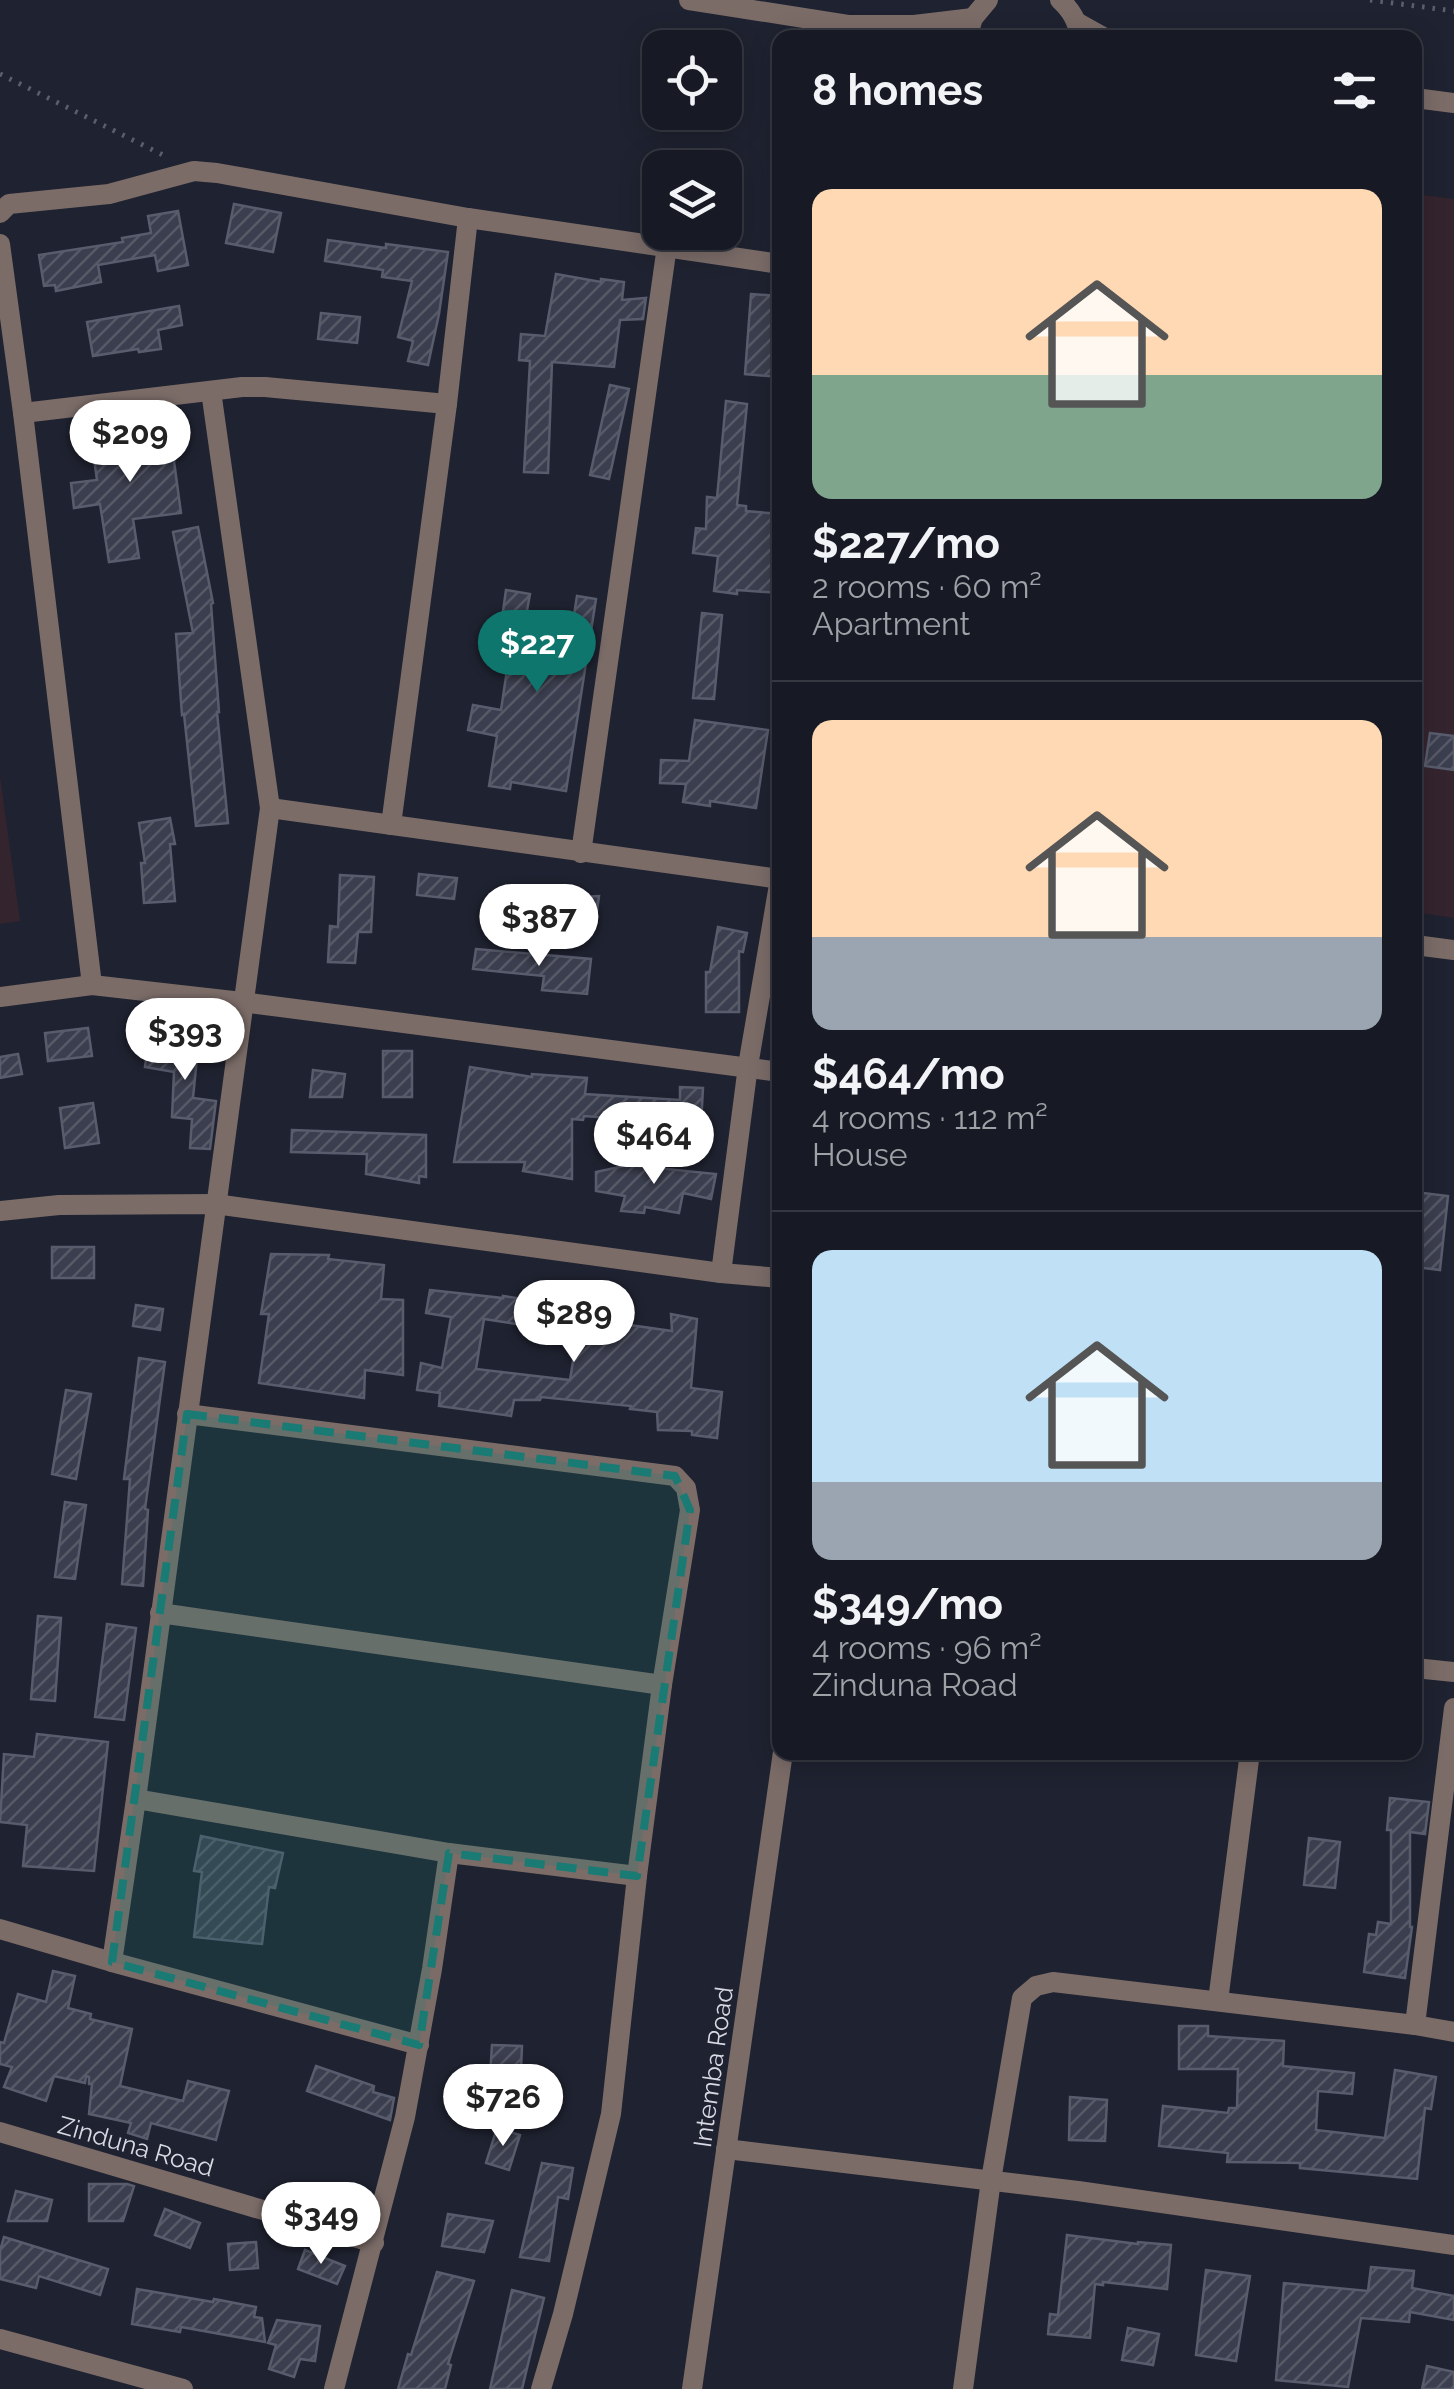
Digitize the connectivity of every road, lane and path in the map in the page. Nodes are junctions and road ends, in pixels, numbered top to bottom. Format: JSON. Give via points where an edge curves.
{"nodes":[{"id":1,"x":688,"y":0,"type":"edge"},
{"id":2,"x":988,"y":0,"type":"edge"},
{"id":3,"x":1060,"y":0,"type":"edge"},
{"id":4,"x":1370,"y":0,"type":"edge"},
{"id":5,"x":1454,"y":11,"type":"edge"},
{"id":6,"x":848,"y":25,"type":"junction"},
{"id":7,"x":970,"y":28,"type":"edge"},
{"id":8,"x":860,"y":30,"type":"edge"},
{"id":9,"x":1079,"y":30,"type":"edge"},
{"id":10,"x":0,"y":74,"type":"edge"},
{"id":11,"x":1422,"y":99,"type":"edge"},
{"id":12,"x":1454,"y":103,"type":"edge"},
{"id":13,"x":194,"y":171,"type":"junction"},
{"id":14,"x":0,"y":212,"type":"edge"},
{"id":15,"x":468,"y":218,"type":"junction"},
{"id":16,"x":642,"y":242,"type":"edge"},
{"id":17,"x":0,"y":244,"type":"edge"},
{"id":18,"x":666,"y":250,"type":"edge"},
{"id":19,"x":692,"y":250,"type":"edge"},
{"id":20,"x":772,"y":263,"type":"edge"},
{"id":21,"x":211,"y":390,"type":"junction"},
{"id":22,"x":447,"y":404,"type":"junction"},
{"id":23,"x":23,"y":413,"type":"junction"},
{"id":24,"x":270,"y":808,"type":"junction"},
{"id":25,"x":391,"y":826,"type":"junction"},
{"id":26,"x":582,"y":853,"type":"junction"},
{"id":27,"x":772,"y":878,"type":"edge"},
{"id":28,"x":772,"y":926,"type":"edge"},
{"id":29,"x":1422,"y":946,"type":"edge"},
{"id":30,"x":1454,"y":950,"type":"edge"},
{"id":31,"x":92,"y":985,"type":"junction"},
{"id":32,"x":0,"y":997,"type":"edge"},
{"id":33,"x":242,"y":1002,"type":"junction"},
{"id":34,"x":748,"y":1066,"type":"junction"},
{"id":35,"x":772,"y":1070,"type":"edge"},
{"id":36,"x":215,"y":1204,"type":"junction"},
{"id":37,"x":0,"y":1211,"type":"edge"},
{"id":38,"x":720,"y":1274,"type":"junction"},
{"id":39,"x":772,"y":1277,"type":"edge"},
{"id":40,"x":187,"y":1414,"type":"junction"},
{"id":41,"x":160,"y":1612,"type":"junction"},
{"id":42,"x":1422,"y":1669,"type":"edge"},
{"id":43,"x":1454,"y":1672,"type":"edge"},
{"id":44,"x":662,"y":1685,"type":"junction"},
{"id":45,"x":1454,"y":1708,"type":"edge"},
{"id":46,"x":782,"y":1760,"type":"edge"},
{"id":47,"x":1249,"y":1760,"type":"edge"},
{"id":48,"x":136,"y":1799,"type":"junction"},
{"id":49,"x":448,"y":1853,"type":"junction"},
{"id":50,"x":637,"y":1876,"type":"junction"},
{"id":51,"x":0,"y":1929,"type":"edge"},
{"id":52,"x":112,"y":1962,"type":"junction"},
{"id":53,"x":1218,"y":2001,"type":"junction"},
{"id":54,"x":1415,"y":2025,"type":"junction"},
{"id":55,"x":1454,"y":2032,"type":"edge"},
{"id":56,"x":419,"y":2044,"type":"junction"},
{"id":57,"x":0,"y":2132,"type":"edge"},
{"id":58,"x":726,"y":2149,"type":"junction"},
{"id":59,"x":991,"y":2180,"type":"junction"},
{"id":60,"x":374,"y":2242,"type":"junction"},
{"id":61,"x":1454,"y":2245,"type":"edge"},
{"id":62,"x":0,"y":2338,"type":"edge"},
{"id":63,"x":182,"y":2389,"type":"edge"},
{"id":64,"x":334,"y":2389,"type":"edge"},
{"id":65,"x":541,"y":2389,"type":"edge"},
{"id":66,"x":692,"y":2389,"type":"edge"},
{"id":67,"x":964,"y":2389,"type":"edge"}],
"edges":[{"from":1,"to":6,"type":"street"},
{"from":2,"to":7,"type":"street"},
{"from":3,"to":9,"type":"street"},
{"from":4,"to":5,"type":"path"},
{"from":6,"to":7,"type":"street"},
{"from":6,"to":8,"type":"street"},
{"from":10,"to":13,"type":"path"},
{"from":11,"to":12,"type":"street"},
{"from":13,"to":14,"type":"street","via":[[109,194],[9,204]]},
{"from":13,"to":15,"type":"street"},
{"from":15,"to":16,"type":"street"},
{"from":15,"to":22,"type":"street"},
{"from":17,"to":23,"type":"street"},
{"from":18,"to":26,"type":"street"},
{"from":19,"to":20,"type":"street"},
{"from":21,"to":22,"type":"street","via":[[265,387]]},
{"from":21,"to":23,"type":"street"},
{"from":21,"to":24,"type":"street"},
{"from":22,"to":25,"type":"street"},
{"from":23,"to":31,"type":"street"},
{"from":24,"to":25,"type":"street"},
{"from":24,"to":33,"type":"street"},
{"from":25,"to":26,"type":"street"},
{"from":26,"to":27,"type":"street"},
{"from":28,"to":34,"type":"street"},
{"from":29,"to":30,"type":"street"},
{"from":31,"to":32,"type":"street"},
{"from":31,"to":33,"type":"street"},
{"from":33,"to":34,"type":"street"},
{"from":33,"to":36,"type":"street"},
{"from":34,"to":35,"type":"street"},
{"from":34,"to":38,"type":"street"},
{"from":36,"to":37,"type":"street"},
{"from":36,"to":38,"type":"street"},
{"from":36,"to":40,"type":"street"},
{"from":38,"to":39,"type":"street"},
{"from":40,"to":41,"type":"street"},
{"from":40,"to":44,"type":"street","via":[[675,1476],[686,1488],[690,1510]]},
{"from":41,"to":44,"type":"street"},
{"from":41,"to":48,"type":"street"},
{"from":42,"to":43,"type":"street"},
{"from":44,"to":50,"type":"street"},
{"from":45,"to":54,"type":"street"},
{"from":46,"to":58,"type":"street","name":"Intemba Road"},
{"from":47,"to":53,"type":"street"},
{"from":48,"to":49,"type":"street"},
{"from":48,"to":52,"type":"street"},
{"from":49,"to":50,"type":"street"},
{"from":49,"to":56,"type":"street"},
{"from":50,"to":65,"type":"street","via":[[612,2114]]},
{"from":51,"to":52,"type":"street"},
{"from":52,"to":56,"type":"street"},
{"from":53,"to":54,"type":"street"},
{"from":53,"to":59,"type":"street","via":[[1053,1982],[1036,1986],[1022,1998]]},
{"from":54,"to":55,"type":"street"},
{"from":56,"to":60,"type":"street"},
{"from":57,"to":60,"type":"street","name":"Zinduna Road"},
{"from":58,"to":59,"type":"street"},
{"from":58,"to":66,"type":"street","name":"Intemba Road"},
{"from":59,"to":61,"type":"street"},
{"from":59,"to":67,"type":"street"},
{"from":60,"to":64,"type":"street"},
{"from":62,"to":63,"type":"street"}]}
